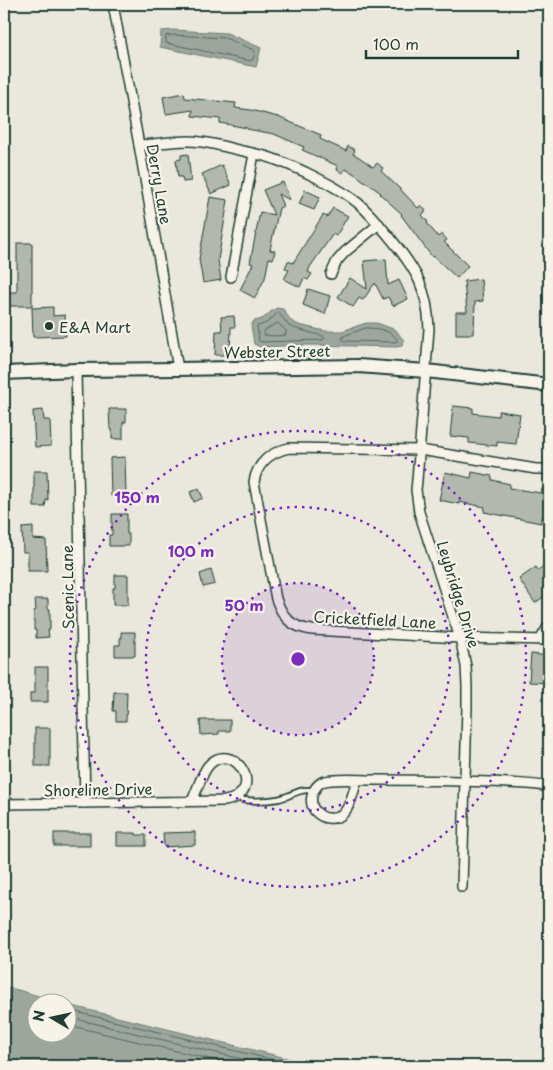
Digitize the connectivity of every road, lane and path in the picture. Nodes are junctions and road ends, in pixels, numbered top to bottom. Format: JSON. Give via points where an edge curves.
{"nodes":[{"id":1,"x":113,"y":4,"type":"edge"},
{"id":2,"x":139,"y":145,"type":"junction"},
{"id":3,"x":254,"y":154,"type":"junction"},
{"id":4,"x":378,"y":224,"type":"junction"},
{"id":5,"x":331,"y":274,"type":"dead end"},
{"id":6,"x":231,"y":277,"type":"dead end"},
{"id":7,"x":76,"y":370,"type":"junction"},
{"id":8,"x":178,"y":370,"type":"junction"},
{"id":9,"x":426,"y":371,"type":"junction"},
{"id":10,"x":4,"y":373,"type":"edge"},
{"id":11,"x":549,"y":385,"type":"edge"},
{"id":12,"x":420,"y":450,"type":"junction"},
{"id":13,"x":549,"y":469,"type":"edge"},
{"id":14,"x":549,"y":625,"type":"edge"},
{"id":15,"x":460,"y":638,"type":"junction"},
{"id":16,"x":545,"y":640,"type":"edge"},
{"id":17,"x":357,"y":780,"type":"junction"},
{"id":18,"x":464,"y":780,"type":"junction"},
{"id":19,"x":549,"y":786,"type":"edge"},
{"id":20,"x":313,"y":792,"type":"junction"},
{"id":21,"x":238,"y":796,"type":"junction"},
{"id":22,"x":192,"y":801,"type":"junction"},
{"id":23,"x":85,"y":803,"type":"junction"},
{"id":24,"x":4,"y":804,"type":"edge"},
{"id":25,"x":462,"y":887,"type":"dead end"}],
"edges":[{"from":1,"to":2,"type":"street","name":"Derry Lane"},
{"from":2,"to":3,"type":"street","name":"Leybridge Drive","via":[[190,141]]},
{"from":2,"to":8,"type":"street","name":"Derry Lane"},
{"from":3,"to":4,"type":"street","name":"Leybridge Drive","via":[[272,158],[325,182],[359,204]]},
{"from":3,"to":6,"type":"street"},
{"from":4,"to":5,"type":"street","via":[[341,256]]},
{"from":4,"to":9,"type":"street","name":"Leybridge Drive","via":[[410,265],[426,296],[429,329]]},
{"from":7,"to":8,"type":"main road","name":"Webster Street"},
{"from":7,"to":10,"type":"main road","name":"Webster Street"},
{"from":7,"to":23,"type":"street","name":"Scenic Lane"},
{"from":8,"to":9,"type":"main road","name":"Webster Street","via":[[358,366]]},
{"from":9,"to":11,"type":"main road","name":"Webster Street"},
{"from":9,"to":12,"type":"street","name":"Leybridge Drive"},
{"from":12,"to":13,"type":"street","name":"Cricketfield Lane"},
{"from":12,"to":15,"type":"street","name":"Leybridge Drive","via":[[416,490],[419,512]]},
{"from":12,"to":15,"type":"street","name":"Cricketfield Lane","via":[[289,448],[274,453],[260,466],[254,482],[276,599],[288,621],[305,629]]},
{"from":14,"to":16,"type":"street"},
{"from":15,"to":16,"type":"street","name":"Cricketfield Lane"},
{"from":15,"to":18,"type":"street","name":"Leybridge Drive","via":[[467,686]]},
{"from":17,"to":18,"type":"street"},
{"from":17,"to":20,"type":"street","via":[[327,780],[316,786]]},
{"from":17,"to":20,"type":"street","via":[[347,809],[338,818],[325,818],[314,810]]},
{"from":18,"to":19,"type":"street"},
{"from":18,"to":25,"type":"street","name":"Leybridge Drive"},
{"from":20,"to":21,"type":"lane","via":[[306,790],[270,800],[242,800]]},
{"from":21,"to":22,"type":"street","name":"Shoreline Drive","via":[[225,801]]},
{"from":21,"to":22,"type":"street","via":[[246,784],[244,770],[235,761],[222,758],[210,764]]},
{"from":22,"to":23,"type":"street","name":"Shoreline Drive"},
{"from":23,"to":24,"type":"street","name":"Shoreline Drive"}]}
